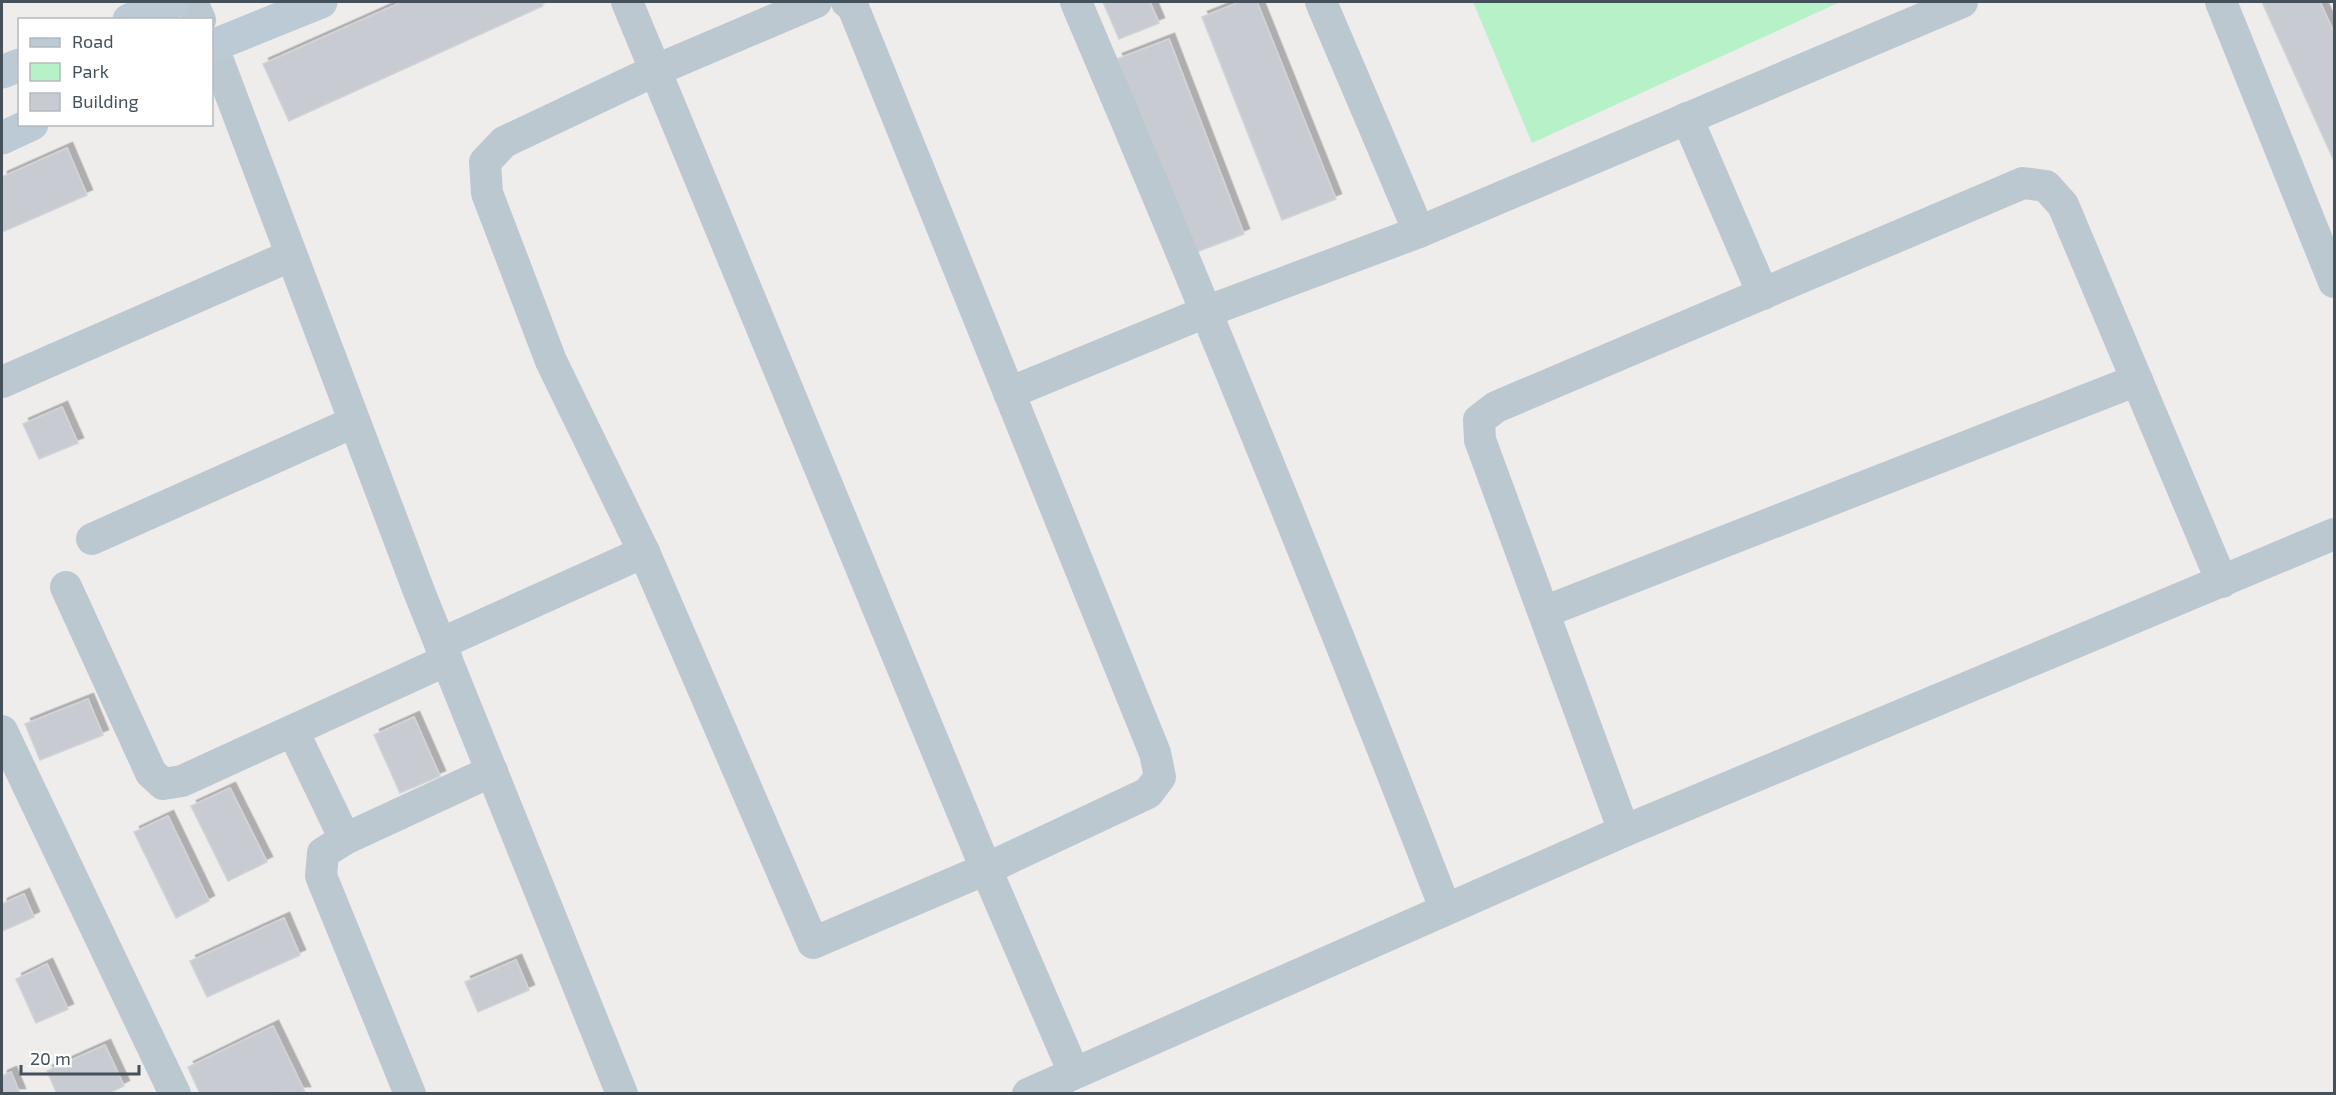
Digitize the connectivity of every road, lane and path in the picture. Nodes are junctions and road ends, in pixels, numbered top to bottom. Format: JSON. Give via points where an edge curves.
{"nodes":[{"id":1,"x":173,"y":2,"type":"edge"},
{"id":2,"x":192,"y":2,"type":"edge"},
{"id":3,"x":321,"y":2,"type":"edge"},
{"id":4,"x":627,"y":2,"type":"edge"},
{"id":5,"x":816,"y":2,"type":"edge"},
{"id":6,"x":847,"y":2,"type":"edge"},
{"id":7,"x":1076,"y":2,"type":"edge"},
{"id":8,"x":1321,"y":2,"type":"edge"},
{"id":9,"x":1962,"y":2,"type":"edge"},
{"id":10,"x":2221,"y":2,"type":"edge"},
{"id":11,"x":134,"y":18,"type":"edge"},
{"id":12,"x":199,"y":18,"type":"edge"},
{"id":13,"x":213,"y":46,"type":"edge"},
{"id":14,"x":213,"y":49,"type":"edge"},
{"id":15,"x":18,"y":66,"type":"edge"},
{"id":16,"x":654,"y":71,"type":"junction"},
{"id":17,"x":2,"y":72,"type":"edge"},
{"id":18,"x":1687,"y":118,"type":"junction"},
{"id":19,"x":28,"y":126,"type":"edge"},
{"id":20,"x":2,"y":138,"type":"edge"},
{"id":21,"x":1419,"y":232,"type":"junction"},
{"id":22,"x":290,"y":256,"type":"junction"},
{"id":23,"x":2334,"y":282,"type":"edge"},
{"id":24,"x":1763,"y":294,"type":"junction"},
{"id":25,"x":1208,"y":311,"type":"junction"},
{"id":26,"x":2137,"y":380,"type":"junction"},
{"id":27,"x":2,"y":382,"type":"edge"},
{"id":28,"x":1009,"y":393,"type":"junction"},
{"id":29,"x":354,"y":422,"type":"junction"},
{"id":30,"x":2334,"y":534,"type":"edge"},
{"id":31,"x":92,"y":539,"type":"dead end"},
{"id":32,"x":644,"y":552,"type":"junction"},
{"id":33,"x":2222,"y":582,"type":"junction"},
{"id":34,"x":66,"y":587,"type":"dead end"},
{"id":35,"x":1544,"y":612,"type":"junction"},
{"id":36,"x":444,"y":652,"type":"junction"},
{"id":37,"x":2,"y":731,"type":"edge"},
{"id":38,"x":293,"y":731,"type":"junction"},
{"id":39,"x":492,"y":771,"type":"junction"},
{"id":40,"x":1624,"y":831,"type":"junction"},
{"id":41,"x":345,"y":838,"type":"junction"},
{"id":42,"x":986,"y":869,"type":"junction"},
{"id":43,"x":1445,"y":908,"type":"junction"},
{"id":44,"x":1074,"y":1073,"type":"junction"},
{"id":45,"x":175,"y":1094,"type":"edge"},
{"id":46,"x":410,"y":1094,"type":"edge"},
{"id":47,"x":622,"y":1094,"type":"edge"},
{"id":48,"x":1028,"y":1094,"type":"edge"}],
"edges":[{"from":1,"to":11,"type":"main road"},
{"from":2,"to":12,"type":"street"},
{"from":3,"to":13,"type":"main road"},
{"from":4,"to":16,"type":"street"},
{"from":5,"to":16,"type":"street"},
{"from":6,"to":28,"type":"street","via":[[853,7]]},
{"from":7,"to":25,"type":"street"},
{"from":8,"to":21,"type":"street"},
{"from":9,"to":18,"type":"street"},
{"from":10,"to":23,"type":"street"},
{"from":14,"to":22,"type":"street"},
{"from":15,"to":17,"type":"main road"},
{"from":16,"to":32,"type":"street","via":[[504,142],[485,162],[487,193],[551,361]]},
{"from":16,"to":42,"type":"street"},
{"from":18,"to":21,"type":"street"},
{"from":18,"to":24,"type":"street"},
{"from":19,"to":20,"type":"main road"},
{"from":21,"to":25,"type":"street"},
{"from":22,"to":27,"type":"street"},
{"from":22,"to":29,"type":"street"},
{"from":24,"to":26,"type":"street","via":[[2023,183],[2046,186],[2063,205]]},
{"from":24,"to":35,"type":"street","via":[[1496,407],[1479,420],[1480,440]]},
{"from":25,"to":28,"type":"street"},
{"from":25,"to":43,"type":"street"},
{"from":26,"to":33,"type":"street"},
{"from":26,"to":35,"type":"street"},
{"from":28,"to":42,"type":"street","via":[[1155,753],[1160,777],[1148,793]]},
{"from":29,"to":31,"type":"street"},
{"from":29,"to":36,"type":"street"},
{"from":30,"to":33,"type":"street"},
{"from":32,"to":36,"type":"street"},
{"from":32,"to":42,"type":"street","via":[[813,944]]},
{"from":33,"to":40,"type":"street"},
{"from":34,"to":38,"type":"street","via":[[151,773],[163,784],[182,782]]},
{"from":35,"to":40,"type":"street"},
{"from":36,"to":38,"type":"street"},
{"from":36,"to":39,"type":"street"},
{"from":37,"to":45,"type":"street"},
{"from":38,"to":41,"type":"street"},
{"from":39,"to":41,"type":"street"},
{"from":39,"to":47,"type":"street"},
{"from":40,"to":43,"type":"street"},
{"from":41,"to":46,"type":"street","via":[[322,853],[321,876]]},
{"from":42,"to":44,"type":"street"},
{"from":43,"to":44,"type":"street"},
{"from":44,"to":48,"type":"street"}]}
